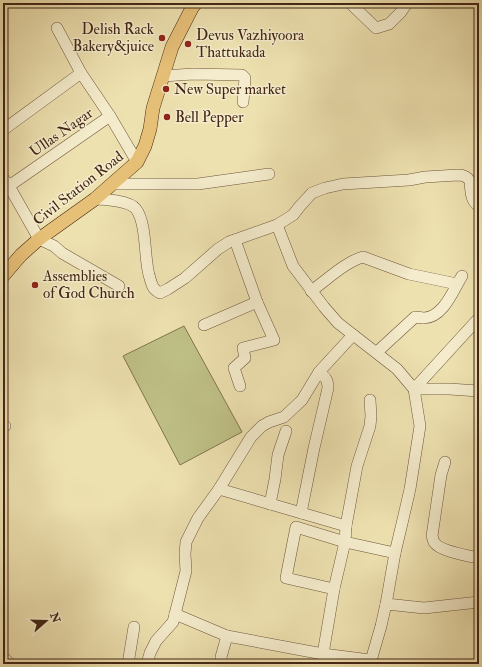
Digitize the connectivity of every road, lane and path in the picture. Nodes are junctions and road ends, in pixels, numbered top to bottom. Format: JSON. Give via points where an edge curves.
{"nodes":[{"id":1,"x":196,"y":3,"type":"edge"},
{"id":2,"x":350,"y":3,"type":"edge"},
{"id":3,"x":407,"y":3,"type":"edge"},
{"id":4,"x":57,"y":28,"type":"dead end"},
{"id":5,"x":81,"y":73,"type":"junction"},
{"id":6,"x":163,"y":76,"type":"junction"},
{"id":7,"x":243,"y":102,"type":"dead end"},
{"id":8,"x":110,"y":116,"type":"junction"},
{"id":9,"x":3,"y":130,"type":"edge"},
{"id":10,"x":137,"y":162,"type":"junction"},
{"id":11,"x":269,"y":174,"type":"dead end"},
{"id":12,"x":6,"y":182,"type":"edge"},
{"id":13,"x":112,"y":184,"type":"junction"},
{"id":14,"x":95,"y":199,"type":"junction"},
{"id":15,"x":479,"y":206,"type":"edge"},
{"id":16,"x":277,"y":225,"type":"junction"},
{"id":17,"x":39,"y":239,"type":"junction"},
{"id":18,"x":236,"y":240,"type":"junction"},
{"id":19,"x":3,"y":276,"type":"edge"},
{"id":20,"x":120,"y":286,"type":"dead end"},
{"id":21,"x":311,"y":291,"type":"junction"},
{"id":22,"x":257,"y":302,"type":"junction"},
{"id":23,"x":479,"y":318,"type":"edge"},
{"id":24,"x":204,"y":325,"type":"dead end"},
{"id":25,"x":352,"y":335,"type":"junction"},
{"id":26,"x":377,"y":352,"type":"junction"},
{"id":27,"x":319,"y":372,"type":"junction"},
{"id":28,"x":240,"y":386,"type":"dead end"},
{"id":29,"x":414,"y":389,"type":"junction"},
{"id":30,"x":479,"y":391,"type":"edge"},
{"id":31,"x":370,"y":400,"type":"dead end"},
{"id":32,"x":286,"y":431,"type":"dead end"},
{"id":33,"x":445,"y":462,"type":"dead end"},
{"id":34,"x":219,"y":489,"type":"junction"},
{"id":35,"x":270,"y":504,"type":"junction"},
{"id":36,"x":301,"y":513,"type":"junction"},
{"id":37,"x":346,"y":526,"type":"junction"},
{"id":38,"x":345,"y":542,"type":"junction"},
{"id":39,"x":394,"y":553,"type":"junction"},
{"id":40,"x":479,"y":558,"type":"edge"},
{"id":41,"x":334,"y":589,"type":"junction"},
{"id":42,"x":479,"y":602,"type":"edge"},
{"id":43,"x":386,"y":604,"type":"junction"},
{"id":44,"x":176,"y":614,"type":"junction"},
{"id":45,"x":134,"y":627,"type":"dead end"},
{"id":46,"x":228,"y":636,"type":"junction"},
{"id":47,"x":323,"y":654,"type":"junction"},
{"id":48,"x":3,"y":657,"type":"edge"},
{"id":49,"x":370,"y":662,"type":"edge"},
{"id":50,"x":10,"y":664,"type":"edge"},
{"id":51,"x":128,"y":664,"type":"edge"},
{"id":52,"x":147,"y":664,"type":"edge"},
{"id":53,"x":222,"y":664,"type":"edge"}],
"edges":[{"from":1,"to":6,"type":"main road","name":"Civil Station Road","via":[[172,48]]},
{"from":2,"to":3,"type":"street","via":[[376,28],[389,24]]},
{"from":4,"to":5,"type":"street","name":"Ullas Nagar"},
{"from":5,"to":8,"type":"street","name":"Ullas Nagar"},
{"from":5,"to":9,"type":"street"},
{"from":6,"to":7,"type":"street","via":[[242,75],[245,78]]},
{"from":6,"to":10,"type":"main road","name":"Civil Station Road","via":[[145,146]]},
{"from":8,"to":10,"type":"street","name":"Ullas Nagar"},
{"from":8,"to":12,"type":"street","name":"Ullas Nagar"},
{"from":10,"to":13,"type":"main road","name":"Civil Station Road"},
{"from":11,"to":13,"type":"street","via":[[198,184]]},
{"from":12,"to":17,"type":"street"},
{"from":13,"to":14,"type":"main road","name":"Civil Station Road"},
{"from":14,"to":17,"type":"main road","name":"Civil Station Road"},
{"from":14,"to":18,"type":"street","via":[[109,199],[135,208],[143,227],[147,266],[152,285],[160,293],[185,278],[218,249]]},
{"from":15,"to":16,"type":"street","via":[[473,200],[470,181],[463,175],[343,184],[312,193],[293,215]]},
{"from":16,"to":18,"type":"street"},
{"from":16,"to":21,"type":"street","via":[[293,266]]},
{"from":17,"to":19,"type":"main road","name":"Civil Station Road","via":[[21,254]]},
{"from":17,"to":20,"type":"street"},
{"from":18,"to":22,"type":"street"},
{"from":21,"to":25,"type":"street","via":[[338,323]]},
{"from":21,"to":26,"type":"street","via":[[349,263],[364,257],[409,274],[459,280],[446,304],[433,315],[425,318],[414,317]]},
{"from":22,"to":24,"type":"street"},
{"from":22,"to":28,"type":"street","via":[[274,340],[243,348],[245,358],[234,368]]},
{"from":23,"to":29,"type":"street"},
{"from":25,"to":26,"type":"street"},
{"from":25,"to":27,"type":"street"},
{"from":26,"to":29,"type":"street","via":[[397,369]]},
{"from":27,"to":34,"type":"street","via":[[302,400],[284,417],[262,426],[250,437]]},
{"from":27,"to":36,"type":"street","via":[[326,378],[328,388]]},
{"from":29,"to":30,"type":"street"},
{"from":29,"to":39,"type":"street","via":[[420,426],[404,515]]},
{"from":31,"to":37,"type":"street","via":[[370,426],[357,466]]},
{"from":32,"to":35,"type":"street","via":[[278,455]]},
{"from":33,"to":40,"type":"street","via":[[432,536],[434,543],[439,547]]},
{"from":34,"to":35,"type":"street"},
{"from":34,"to":44,"type":"street","via":[[198,518],[186,542],[186,571]]},
{"from":35,"to":36,"type":"street"},
{"from":36,"to":37,"type":"street"},
{"from":37,"to":38,"type":"street"},
{"from":38,"to":39,"type":"street"},
{"from":38,"to":41,"type":"street"},
{"from":38,"to":41,"type":"street","via":[[296,527],[286,578]]},
{"from":39,"to":43,"type":"street"},
{"from":41,"to":47,"type":"street"},
{"from":42,"to":43,"type":"street","via":[[424,608]]},
{"from":43,"to":49,"type":"street"},
{"from":44,"to":46,"type":"street"},
{"from":44,"to":52,"type":"street","via":[[173,622],[156,641]]},
{"from":45,"to":51,"type":"street"},
{"from":46,"to":47,"type":"street"},
{"from":46,"to":53,"type":"street","via":[[221,656]]},
{"from":47,"to":49,"type":"street"},
{"from":48,"to":50,"type":"street"}]}
